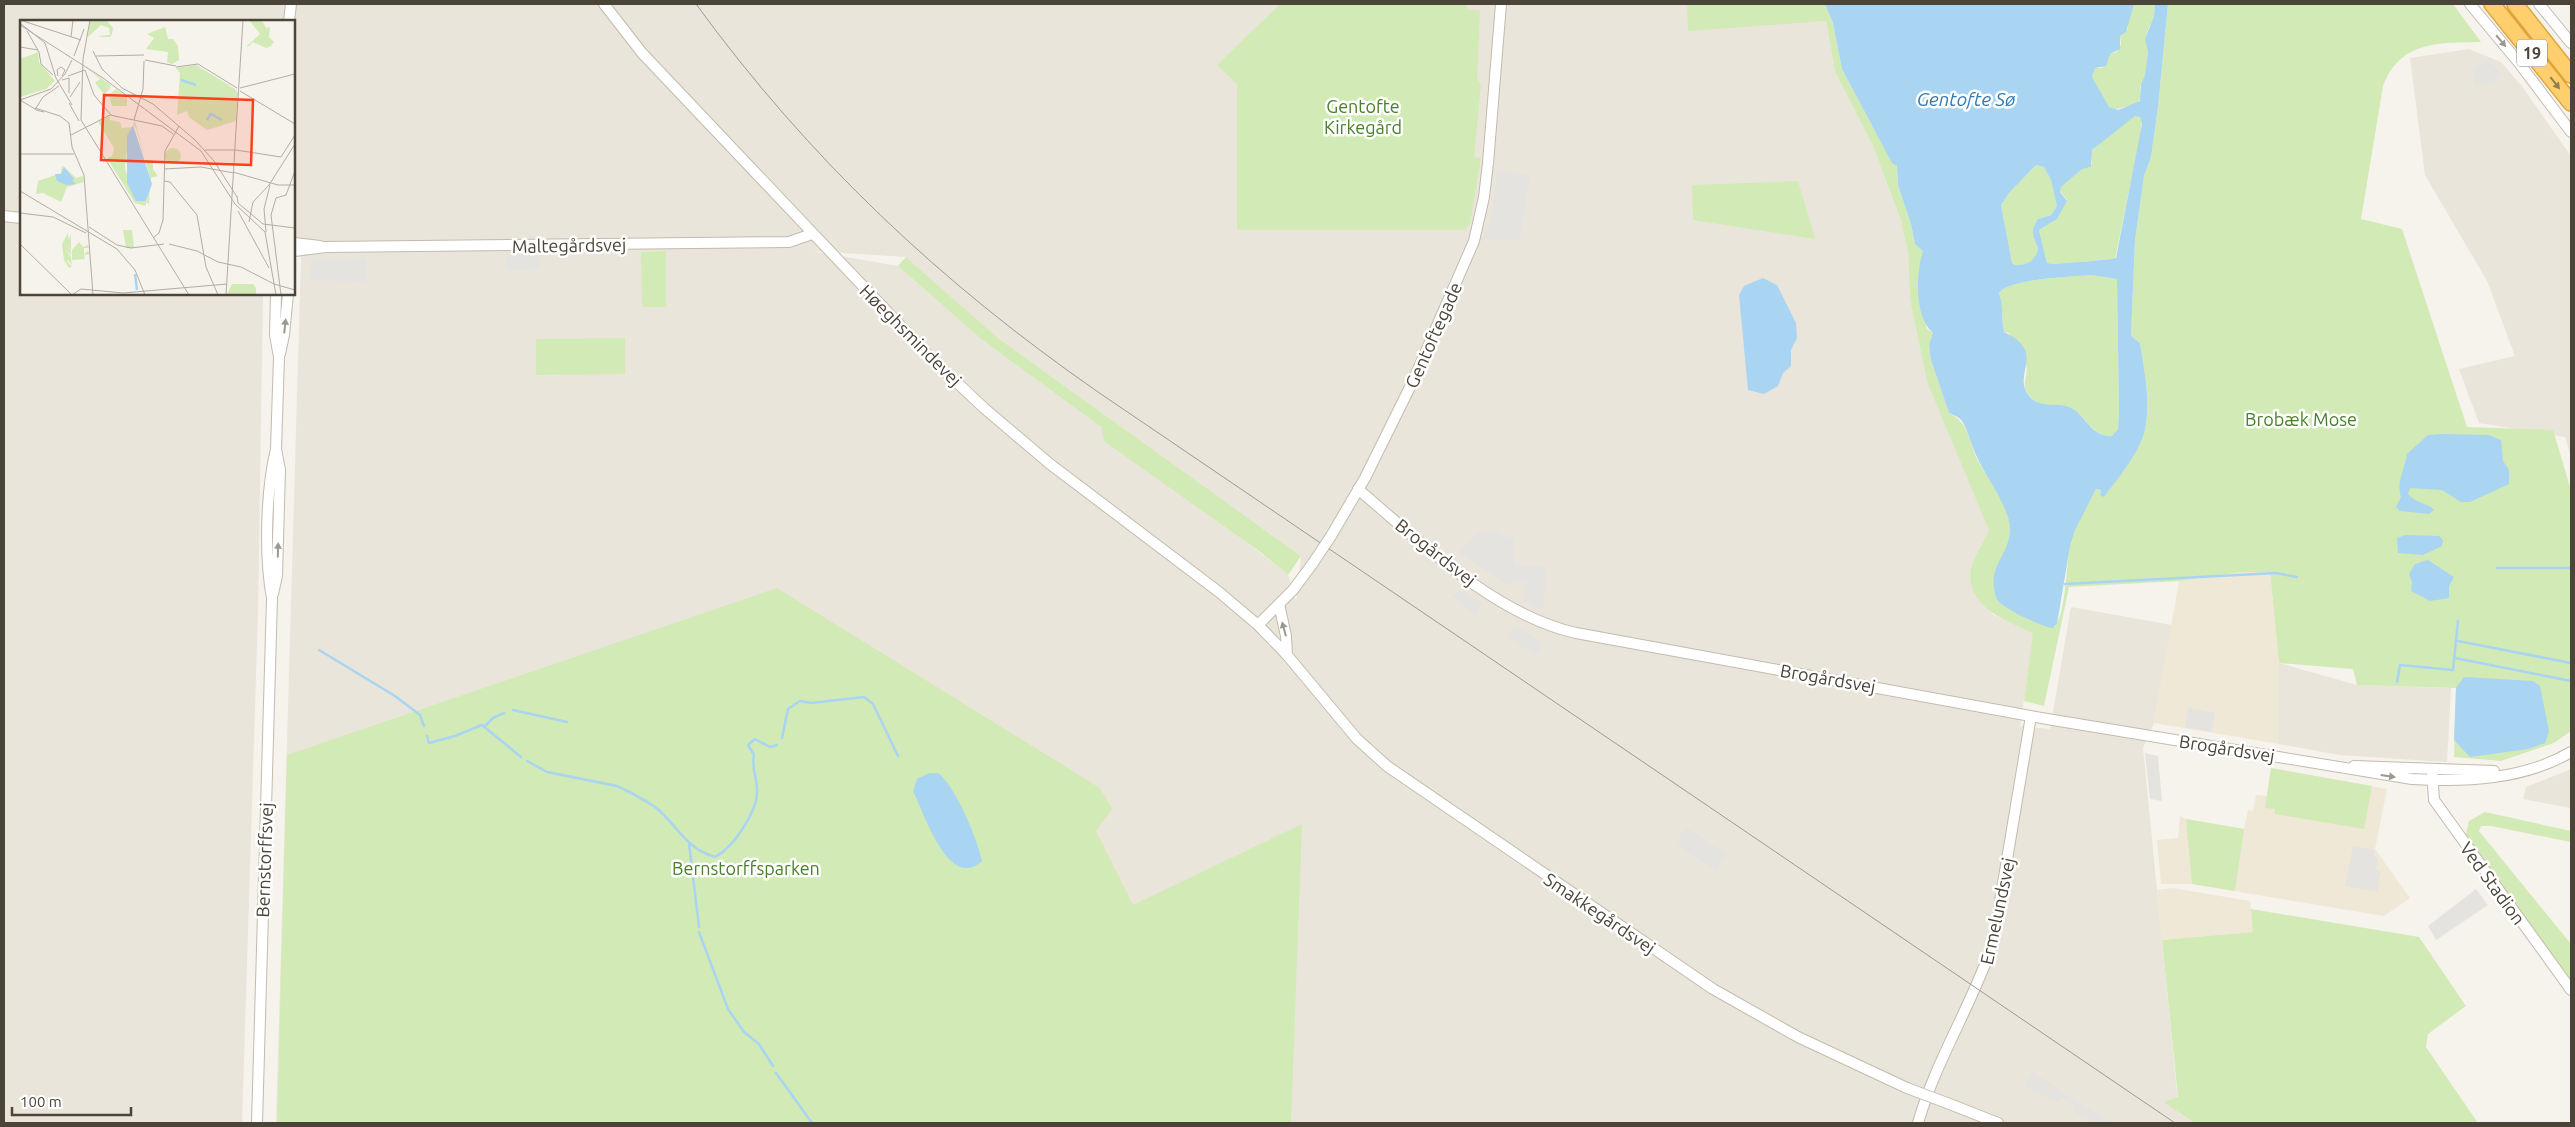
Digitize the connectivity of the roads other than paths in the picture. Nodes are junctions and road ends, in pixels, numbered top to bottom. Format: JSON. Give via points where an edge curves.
{"nodes":[{"id":1,"x":289,"y":4,"type":"edge"},
{"id":2,"x":604,"y":4,"type":"edge"},
{"id":3,"x":1501,"y":4,"type":"edge"},
{"id":4,"x":2470,"y":4,"type":"edge"},
{"id":5,"x":2492,"y":4,"type":"edge"},
{"id":6,"x":2515,"y":4,"type":"edge"},
{"id":7,"x":2539,"y":4,"type":"edge"},
{"id":8,"x":289,"y":18,"type":"edge"},
{"id":9,"x":2571,"y":43,"type":"edge"},
{"id":10,"x":2571,"y":75,"type":"edge"},
{"id":11,"x":2571,"y":103,"type":"edge"},
{"id":12,"x":2571,"y":132,"type":"edge"},
{"id":13,"x":4,"y":216,"type":"edge"},
{"id":14,"x":20,"y":218,"type":"edge"},
{"id":15,"x":812,"y":234,"type":"junction"},
{"id":16,"x":295,"y":243,"type":"edge"},
{"id":17,"x":326,"y":247,"type":"junction"},
{"id":18,"x":295,"y":251,"type":"edge"},
{"id":19,"x":276,"y":295,"type":"edge"},
{"id":20,"x":288,"y":295,"type":"edge"},
{"id":21,"x":279,"y":357,"type":"junction"},
{"id":22,"x":1358,"y":489,"type":"junction"},
{"id":23,"x":1278,"y":604,"type":"junction"},
{"id":24,"x":1258,"y":625,"type":"junction"},
{"id":25,"x":1287,"y":654,"type":"junction"},
{"id":26,"x":2031,"y":716,"type":"junction"},
{"id":27,"x":2571,"y":744,"type":"edge"},
{"id":28,"x":2571,"y":752,"type":"edge"},
{"id":29,"x":2432,"y":775,"type":"junction"},
{"id":30,"x":2571,"y":990,"type":"edge"},
{"id":31,"x":257,"y":1123,"type":"edge"},
{"id":32,"x":1918,"y":1123,"type":"edge"},
{"id":33,"x":1998,"y":1123,"type":"edge"}],
"edges":[{"from":1,"to":8,"type":"street"},
{"from":2,"to":15,"type":"street","name":"Høeghsmindevej","via":[[642,54]]},
{"from":3,"to":22,"type":"street","name":"Gentoftegade","via":[[1488,163],[1477,232],[1413,381]]},
{"from":4,"to":12,"type":"street","one_way":true},
{"from":5,"to":11,"type":"highway","number":"19","one_way":true},
{"from":6,"to":10,"type":"highway","number":"19"},
{"from":7,"to":9,"type":"street"},
{"from":13,"to":14,"type":"street"},
{"from":15,"to":17,"type":"street","name":"Maltegårdsvej","via":[[789,242]]},
{"from":15,"to":24,"type":"street","name":"Høeghsmindevej","via":[[933,360],[989,413]]},
{"from":16,"to":17,"type":"street","name":"Maltegårdsvej"},
{"from":17,"to":18,"type":"street","name":"Maltegårdsvej"},
{"from":19,"to":21,"type":"street","name":"Bernstorffsvej","via":[[275,335]]},
{"from":21,"to":20,"type":"street","name":"Bernstorffsvej","one_way":true},
{"from":21,"to":31,"type":"street","name":"Bernstorffsvej","via":[[277,576],[272,598]]},
{"from":22,"to":23,"type":"street","name":"Gentoftegade","bridge":true,"via":[[1313,563]]},
{"from":22,"to":26,"type":"street","name":"Brogårdsvej","via":[[1448,564],[1526,616],[1557,628]]},
{"from":23,"to":24,"type":"street","name":"Gentoftegade"},
{"from":25,"to":23,"type":"street","one_way":true},
{"from":24,"to":25,"type":"street","name":"Smakkegårdsvej"},
{"from":25,"to":33,"type":"street","name":"Smakkegårdsvej","bridge":true,"via":[[1357,739],[1386,766],[1713,989],[1798,1037],[1907,1088]]},
{"from":26,"to":29,"type":"street","name":"Brogårdsvej","via":[[2372,774]]},
{"from":26,"to":32,"type":"street","name":"Ermelundsvej","via":[[1993,943],[1983,972],[1934,1076]]},
{"from":27,"to":29,"type":"street","name":"Brogårdsvej","via":[[2544,758],[2511,768]]},
{"from":28,"to":29,"type":"street","name":"Brogårdsvej","via":[[2547,764],[2512,774]]},
{"from":29,"to":30,"type":"street","name":"Ved Stadion","via":[[2434,800],[2439,808]]}]}
